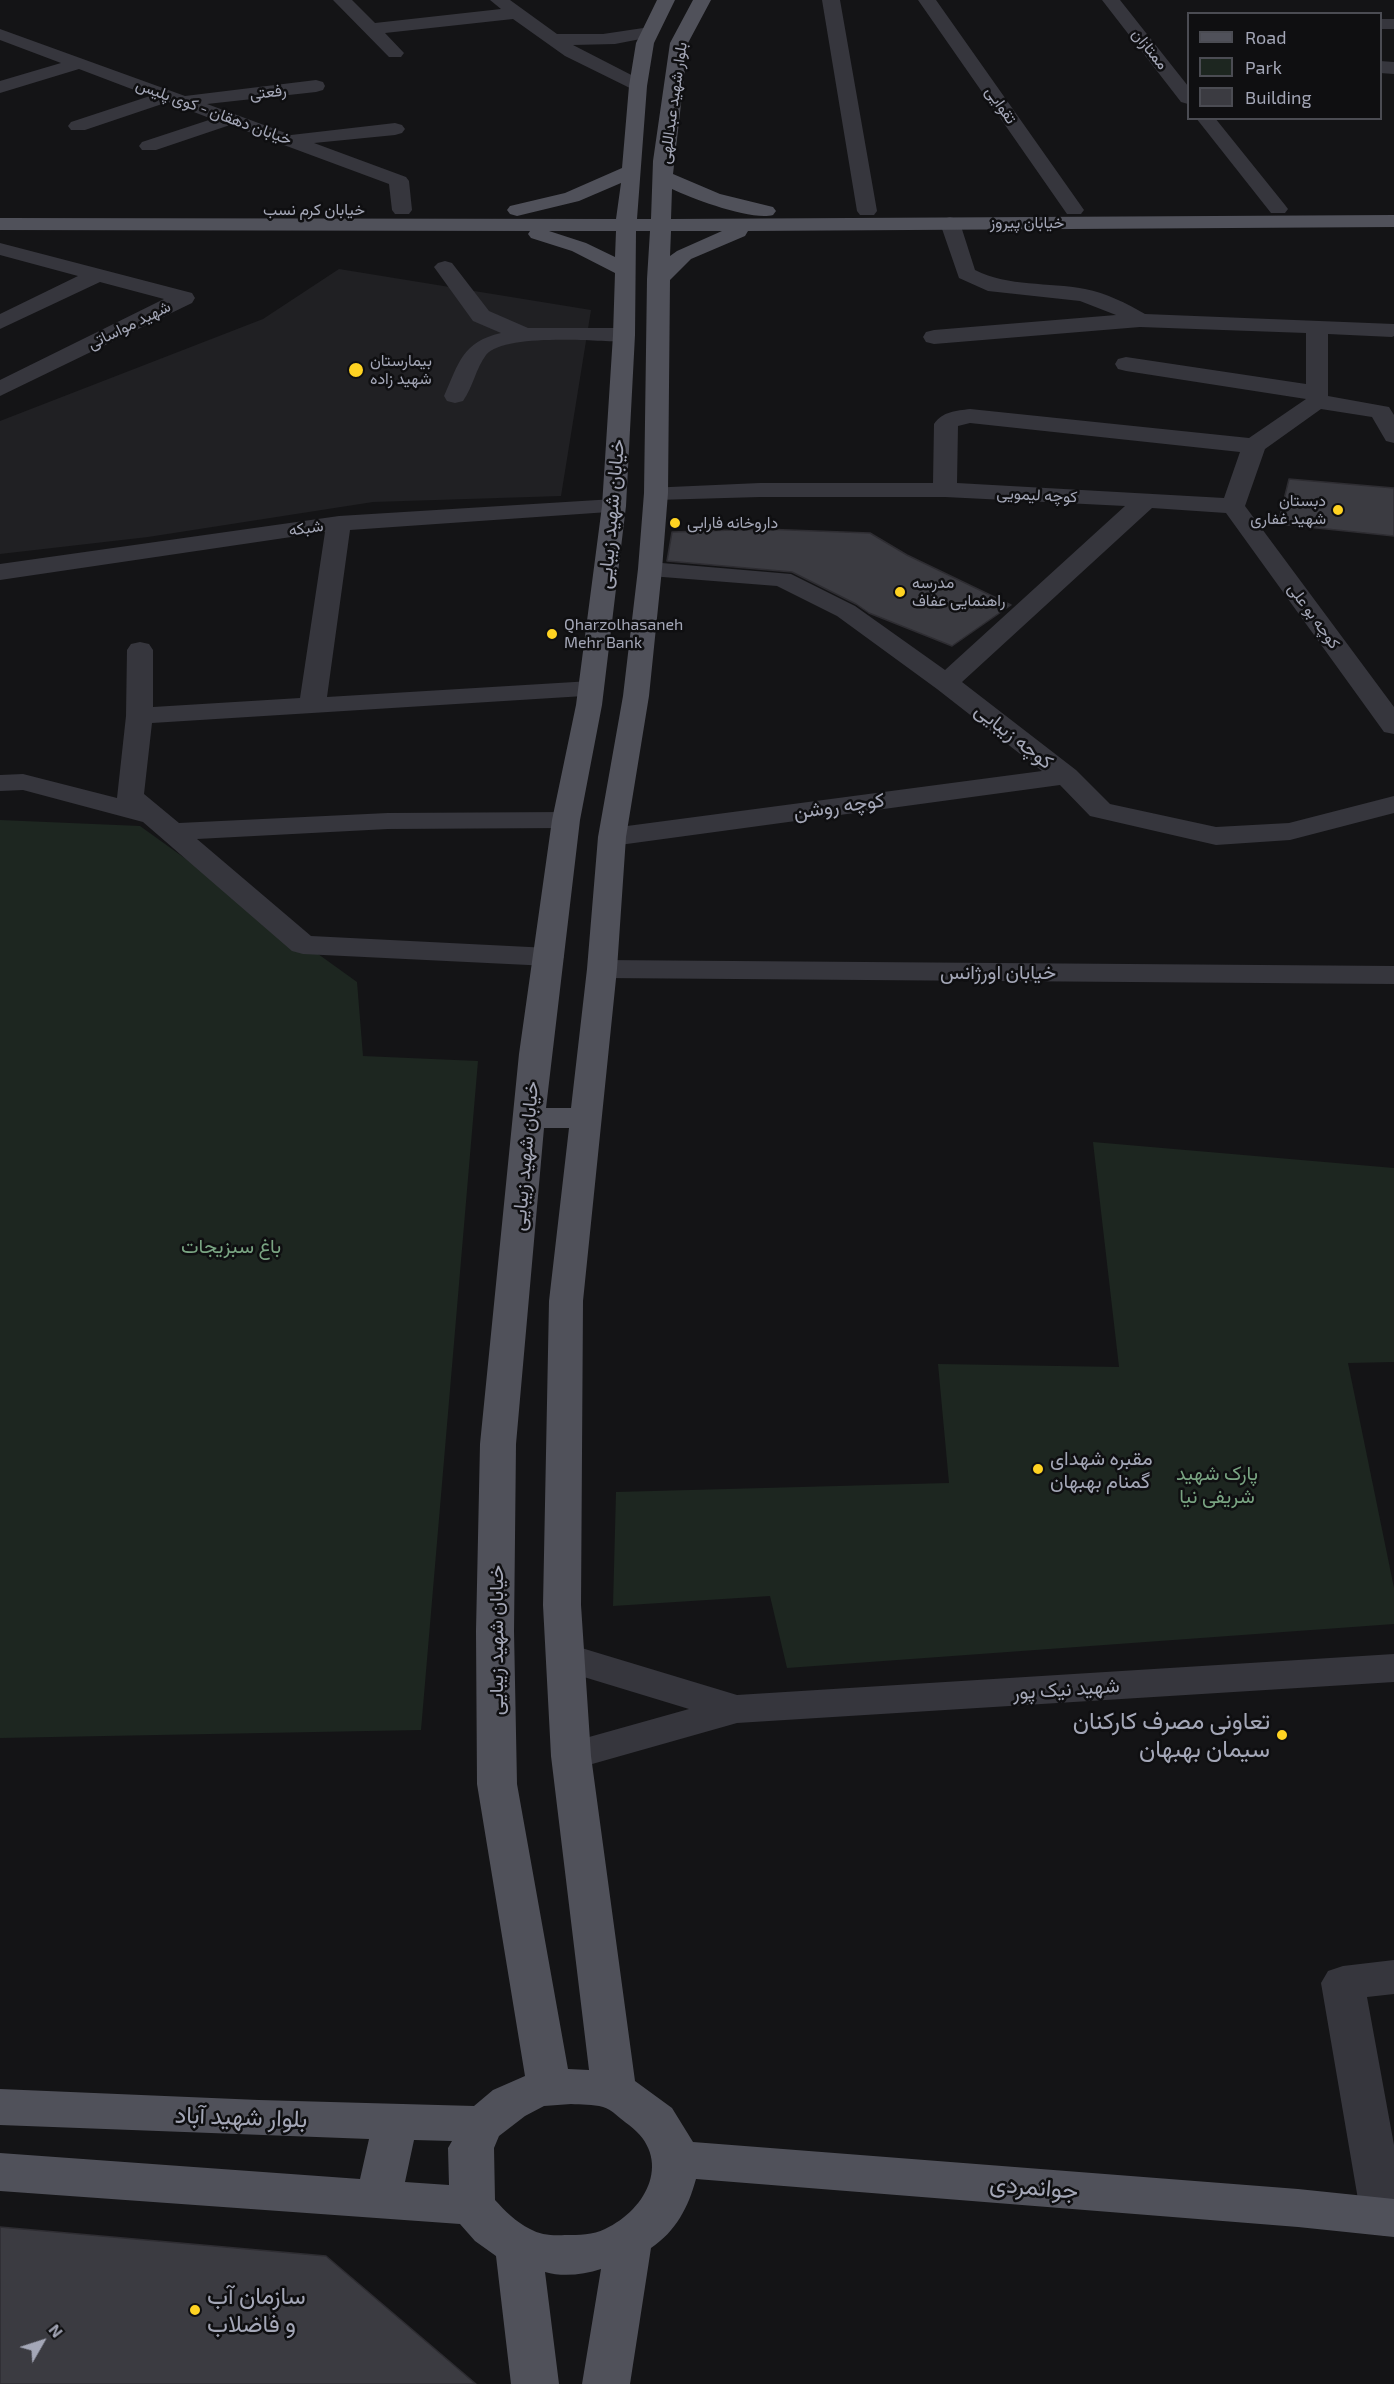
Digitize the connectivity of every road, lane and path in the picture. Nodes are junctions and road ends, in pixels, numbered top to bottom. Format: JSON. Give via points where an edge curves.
{"nodes":[{"id":1,"x":342,"y":0,"type":"edge"},
{"id":2,"x":499,"y":0,"type":"edge"},
{"id":3,"x":666,"y":0,"type":"edge"},
{"id":4,"x":702,"y":0,"type":"edge"},
{"id":5,"x":831,"y":0,"type":"edge"},
{"id":6,"x":927,"y":0,"type":"edge"},
{"id":7,"x":1111,"y":0,"type":"edge"},
{"id":8,"x":517,"y":13,"type":"junction"},
{"id":9,"x":371,"y":29,"type":"junction"},
{"id":10,"x":650,"y":32,"type":"junction"},
{"id":11,"x":0,"y":34,"type":"edge"},
{"id":12,"x":553,"y":39,"type":"junction"},
{"id":13,"x":395,"y":53,"type":"dead end"},
{"id":14,"x":80,"y":63,"type":"junction"},
{"id":15,"x":316,"y":86,"type":"dead end"},
{"id":16,"x":638,"y":86,"type":"junction"},
{"id":17,"x":0,"y":87,"type":"edge"},
{"id":18,"x":1187,"y":97,"type":"edge"},
{"id":19,"x":176,"y":99,"type":"junction"},
{"id":20,"x":231,"y":119,"type":"junction"},
{"id":21,"x":1207,"y":120,"type":"edge"},
{"id":22,"x":78,"y":126,"type":"dead end"},
{"id":23,"x":395,"y":129,"type":"dead end"},
{"id":24,"x":289,"y":140,"type":"junction"},
{"id":25,"x":149,"y":146,"type":"dead end"},
{"id":26,"x":631,"y":178,"type":"junction"},
{"id":27,"x":662,"y":181,"type":"junction"},
{"id":28,"x":1278,"y":209,"type":"junction"},
{"id":29,"x":1394,"y":209,"type":"edge"},
{"id":30,"x":1074,"y":210,"type":"junction"},
{"id":31,"x":867,"y":211,"type":"junction"},
{"id":32,"x":0,"y":212,"type":"edge"},
{"id":33,"x":402,"y":217,"type":"junction"},
{"id":34,"x":509,"y":217,"type":"junction"},
{"id":35,"x":626,"y":218,"type":"junction"},
{"id":36,"x":660,"y":218,"type":"junction"},
{"id":37,"x":763,"y":218,"type":"junction"},
{"id":38,"x":1394,"y":221,"type":"edge"},
{"id":39,"x":950,"y":223,"type":"junction"},
{"id":40,"x":0,"y":224,"type":"edge"},
{"id":41,"x":0,"y":249,"type":"edge"},
{"id":42,"x":445,"y":267,"type":"dead end"},
{"id":43,"x":624,"y":270,"type":"junction"},
{"id":44,"x":98,"y":275,"type":"junction"},
{"id":45,"x":658,"y":279,"type":"junction"},
{"id":46,"x":1140,"y":320,"type":"junction"},
{"id":47,"x":0,"y":322,"type":"edge"},
{"id":48,"x":1317,"y":327,"type":"junction"},
{"id":49,"x":1393,"y":328,"type":"edge"},
{"id":50,"x":523,"y":334,"type":"junction"},
{"id":51,"x":624,"y":335,"type":"junction"},
{"id":52,"x":934,"y":337,"type":"dead end"},
{"id":53,"x":1126,"y":364,"type":"dead end"},
{"id":54,"x":0,"y":388,"type":"edge"},
{"id":55,"x":455,"y":396,"type":"dead end"},
{"id":56,"x":1317,"y":397,"type":"junction"},
{"id":57,"x":1394,"y":436,"type":"edge"},
{"id":58,"x":1254,"y":446,"type":"junction"},
{"id":59,"x":945,"y":490,"type":"junction"},
{"id":60,"x":656,"y":493,"type":"junction"},
{"id":61,"x":1146,"y":500,"type":"junction"},
{"id":62,"x":614,"y":506,"type":"junction"},
{"id":63,"x":1233,"y":506,"type":"junction"},
{"id":64,"x":339,"y":523,"type":"junction"},
{"id":65,"x":650,"y":569,"type":"junction"},
{"id":66,"x":0,"y":572,"type":"edge"},
{"id":67,"x":140,"y":650,"type":"dead end"},
{"id":68,"x":946,"y":683,"type":"junction"},
{"id":69,"x":591,"y":689,"type":"junction"},
{"id":70,"x":312,"y":705,"type":"junction"},
{"id":71,"x":139,"y":716,"type":"junction"},
{"id":72,"x":1394,"y":726,"type":"edge"},
{"id":73,"x":1065,"y":776,"type":"junction"},
{"id":74,"x":0,"y":783,"type":"edge"},
{"id":75,"x":1394,"y":804,"type":"edge"},
{"id":76,"x":566,"y":820,"type":"junction"},
{"id":77,"x":161,"y":824,"type":"junction"},
{"id":78,"x":612,"y":837,"type":"junction"},
{"id":79,"x":549,"y":957,"type":"junction"},
{"id":80,"x":602,"y":969,"type":"junction"},
{"id":81,"x":1394,"y":975,"type":"edge"},
{"id":82,"x":529,"y":1118,"type":"junction"},
{"id":83,"x":586,"y":1118,"type":"junction"},
{"id":84,"x":565,"y":1657,"type":"junction"},
{"id":85,"x":1394,"y":1668,"type":"edge"},
{"id":86,"x":737,"y":1709,"type":"junction"},
{"id":87,"x":571,"y":1756,"type":"junction"},
{"id":88,"x":1394,"y":1977,"type":"edge"},
{"id":89,"x":549,"y":2088,"type":"junction"},
{"id":90,"x":614,"y":2090,"type":"junction"},
{"id":91,"x":0,"y":2107,"type":"edge"},
{"id":92,"x":395,"y":2121,"type":"junction"},
{"id":93,"x":483,"y":2124,"type":"junction"},
{"id":94,"x":674,"y":2158,"type":"junction"},
{"id":95,"x":0,"y":2172,"type":"edge"},
{"id":96,"x":379,"y":2199,"type":"junction"},
{"id":97,"x":472,"y":2206,"type":"junction"},
{"id":98,"x":1389,"y":2218,"type":"edge"},
{"id":99,"x":629,"y":2238,"type":"junction"},
{"id":100,"x":518,"y":2246,"type":"junction"},
{"id":101,"x":535,"y":2384,"type":"edge"},
{"id":102,"x":606,"y":2384,"type":"edge"}],
"edges":[{"from":1,"to":9,"type":"street"},
{"from":2,"to":8,"type":"street"},
{"from":3,"to":10,"type":"main road","name":"بلوار شهید عبداللهی"},
{"from":4,"to":27,"type":"main road","name":"بلوار شهید عبداللهی","via":[[679,43]]},
{"from":5,"to":31,"type":"street"},
{"from":6,"to":30,"type":"street","name":"تقوایی"},
{"from":7,"to":18,"type":"street","name":"ممتازان"},
{"from":8,"to":9,"type":"street"},
{"from":8,"to":12,"type":"street"},
{"from":9,"to":13,"type":"street"},
{"from":10,"to":12,"type":"street","via":[[621,39]]},
{"from":10,"to":16,"type":"main road","name":"بلوار شهید عبداللهی"},
{"from":11,"to":14,"type":"street","name":"خیابان دهقان - کوی پلیس"},
{"from":12,"to":16,"type":"street"},
{"from":14,"to":17,"type":"street"},
{"from":14,"to":19,"type":"street","name":"خیابان دهقان - کوی پلیس"},
{"from":15,"to":19,"type":"street","name":"رفعتی"},
{"from":16,"to":26,"type":"main road","name":"بلوار شهید عبداللهی"},
{"from":19,"to":20,"type":"street","name":"خیابان دهقان - کوی پلیس"},
{"from":19,"to":22,"type":"street"},
{"from":20,"to":24,"type":"street","name":"خیابان دهقان - کوی پلیس"},
{"from":20,"to":25,"type":"street"},
{"from":21,"to":28,"type":"street"},
{"from":23,"to":24,"type":"street"},
{"from":24,"to":33,"type":"street","name":"خیابان دهقان - کوی پلیس","via":[[399,181]]},
{"from":26,"to":27,"type":"main road","via":[[647,188]]},
{"from":26,"to":34,"type":"main road"},
{"from":26,"to":35,"type":"main road","name":"بلوار شهید عبداللهی"},
{"from":27,"to":36,"type":"main road","name":"بلوار شهید عبداللهی"},
{"from":27,"to":37,"type":"main road"},
{"from":28,"to":29,"type":"main road","name":"خیابان پیروز"},
{"from":28,"to":30,"type":"main road","name":"خیابان پیروز"},
{"from":30,"to":31,"type":"main road","name":"خیابان پیروز"},
{"from":31,"to":37,"type":"main road","name":"خیابان پیروز"},
{"from":32,"to":33,"type":"main road","name":"خیابان کرم نسب"},
{"from":33,"to":34,"type":"main road","name":"خیابان کرم نسب"},
{"from":33,"to":40,"type":"main road","name":"خیابان کرم نسب"},
{"from":34,"to":35,"type":"main road","name":"خیابان کرم نسب"},
{"from":34,"to":43,"type":"main road"},
{"from":35,"to":36,"type":"main road","name":"خیابان پیروز"},
{"from":35,"to":43,"type":"main road","name":"خیابان شهید زیبایی"},
{"from":36,"to":37,"type":"main road","name":"خیابان پیروز"},
{"from":36,"to":45,"type":"main road","name":"خیابان شهید زیبایی"},
{"from":37,"to":39,"type":"main road","name":"خیابان پیروز"},
{"from":37,"to":45,"type":"main road","via":[[684,255]]},
{"from":38,"to":39,"type":"main road","name":"خیابان پیروز"},
{"from":39,"to":46,"type":"street","via":[[966,274],[988,285],[1083,295]]},
{"from":41,"to":44,"type":"street","name":"شهید مواساتی"},
{"from":42,"to":50,"type":"street","via":[[481,316]]},
{"from":43,"to":51,"type":"main road","name":"خیابان شهید زیبایی"},
{"from":44,"to":47,"type":"street"},
{"from":44,"to":54,"type":"street","name":"شهید مواساتی","via":[[184,298]]},
{"from":45,"to":60,"type":"main road","name":"خیابان شهید زیبایی"},
{"from":46,"to":48,"type":"street"},
{"from":46,"to":52,"type":"street"},
{"from":48,"to":49,"type":"street"},
{"from":48,"to":56,"type":"street"},
{"from":50,"to":51,"type":"street"},
{"from":50,"to":55,"type":"street","via":[[480,348]]},
{"from":51,"to":62,"type":"main road","name":"خیابان شهید زیبایی"},
{"from":53,"to":56,"type":"street"},
{"from":56,"to":57,"type":"street","via":[[1381,412]]},
{"from":56,"to":58,"type":"street"},
{"from":58,"to":59,"type":"street","via":[[969,416],[954,418],[946,424]]},
{"from":58,"to":63,"type":"street"},
{"from":59,"to":60,"type":"street","name":"کوچه لیمویی"},
{"from":59,"to":61,"type":"street","name":"کوچه لیمویی"},
{"from":60,"to":65,"type":"main road","name":"خیابان شهید زیبایی"},
{"from":61,"to":63,"type":"street","name":"کوچه لیمویی"},
{"from":61,"to":68,"type":"street"},
{"from":62,"to":64,"type":"street","name":"شبکه"},
{"from":62,"to":69,"type":"main road","name":"خیابان شهید زیبایی"},
{"from":63,"to":72,"type":"street","name":"کوچه بو علی"},
{"from":64,"to":66,"type":"street","name":"شبکه"},
{"from":64,"to":70,"type":"street"},
{"from":65,"to":68,"type":"street","name":"کوچه زیبایی","via":[[782,579],[846,611]]},
{"from":65,"to":78,"type":"main road","name":"خیابان شهید زیبایی","via":[[636,696]]},
{"from":67,"to":71,"type":"street"},
{"from":68,"to":73,"type":"street","name":"کوچه زیبایی"},
{"from":69,"to":70,"type":"street"},
{"from":69,"to":76,"type":"main road","name":"خیابان شهید زیبایی"},
{"from":70,"to":71,"type":"street"},
{"from":71,"to":77,"type":"street","via":[[130,796]]},
{"from":73,"to":75,"type":"street","name":"کوچه زیبایی","via":[[1100,810],[1216,836],[1290,831]]},
{"from":73,"to":78,"type":"street","name":"کوچه روشن"},
{"from":74,"to":77,"type":"street","via":[[36,785]]},
{"from":76,"to":77,"type":"street"},
{"from":76,"to":79,"type":"main road","name":"خیابان شهید زیبایی"},
{"from":77,"to":79,"type":"street","via":[[303,945]]},
{"from":78,"to":80,"type":"main road","name":"خیابان شهید زیبایی"},
{"from":79,"to":82,"type":"main road","name":"خیابان شهید زیبایی"},
{"from":80,"to":81,"type":"street","name":"خیابان اورژانس"},
{"from":80,"to":83,"type":"main road","name":"خیابان شهید زیبایی"},
{"from":82,"to":83,"type":"main road"},
{"from":82,"to":89,"type":"main road","name":"خیابان شهید زیبایی","via":[[498,1444],[497,1784]]},
{"from":83,"to":84,"type":"main road","name":"خیابان شهید زیبایی","via":[[566,1301],[562,1605]]},
{"from":84,"to":86,"type":"street","name":"شهید نیک پور"},
{"from":84,"to":87,"type":"main road","name":"خیابان شهید زیبایی"},
{"from":85,"to":86,"type":"street","name":"شهید نیک پور"},
{"from":86,"to":87,"type":"street","name":"شهید نیک پور"},
{"from":87,"to":90,"type":"main road","name":"خیابان شهید زیبایی"},
{"from":88,"to":98,"type":"street","via":[[1342,1983]]},
{"from":89,"to":90,"type":"main road"},
{"from":89,"to":93,"type":"main road","via":[[508,2103]]},
{"from":90,"to":94,"type":"main road","via":[[656,2121],[672,2146]]},
{"from":91,"to":92,"type":"main road","name":"بلوار شهید آباد"},
{"from":92,"to":93,"type":"main road","name":"بلوار شهید آباد"},
{"from":92,"to":96,"type":"main road"},
{"from":93,"to":97,"type":"main road","via":[[471,2148]]},
{"from":94,"to":98,"type":"main road","name":"جوانمردی"},
{"from":94,"to":99,"type":"main road","via":[[675,2174],[667,2201],[648,2225]]},
{"from":95,"to":96,"type":"main road"},
{"from":96,"to":97,"type":"main road"},
{"from":97,"to":100,"type":"main road","via":[[491,2227]]},
{"from":99,"to":100,"type":"main road","via":[[587,2254],[553,2255]]},
{"from":99,"to":102,"type":"main road"},
{"from":100,"to":101,"type":"main road"}]}
